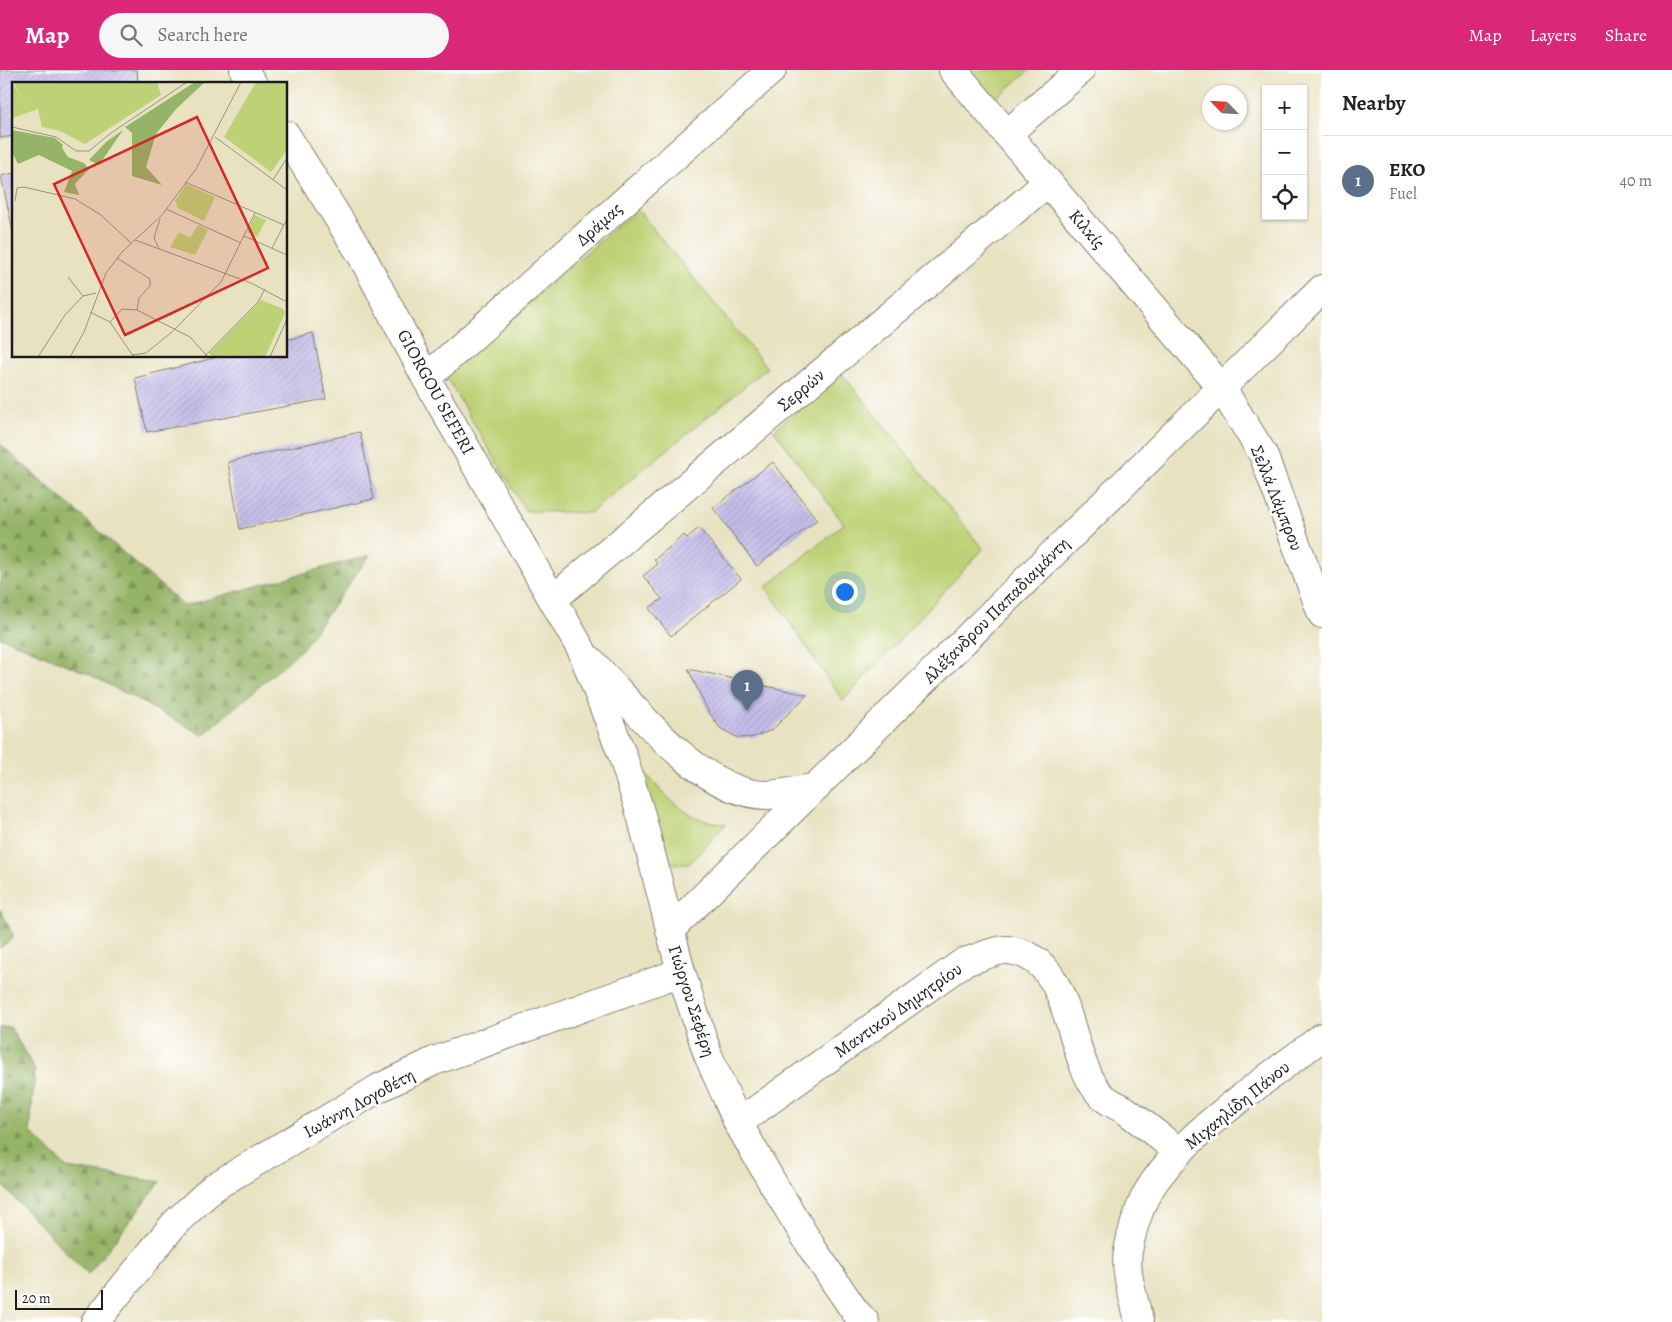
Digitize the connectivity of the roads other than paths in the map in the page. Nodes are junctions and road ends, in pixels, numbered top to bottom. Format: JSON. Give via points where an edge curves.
{"nodes":[{"id":1,"x":244,"y":70,"type":"edge"},
{"id":2,"x":772,"y":70,"type":"edge"},
{"id":3,"x":953,"y":70,"type":"edge"},
{"id":4,"x":1081,"y":70,"type":"edge"},
{"id":5,"x":252,"y":82,"type":"edge"},
{"id":6,"x":1007,"y":134,"type":"junction"},
{"id":7,"x":288,"y":138,"type":"edge"},
{"id":8,"x":1048,"y":182,"type":"junction"},
{"id":9,"x":1322,"y":289,"type":"edge"},
{"id":10,"x":426,"y":378,"type":"junction"},
{"id":11,"x":1221,"y":387,"type":"junction"},
{"id":12,"x":553,"y":599,"type":"junction"},
{"id":13,"x":1322,"y":614,"type":"edge"},
{"id":14,"x":582,"y":651,"type":"junction"},
{"id":15,"x":817,"y":787,"type":"junction"},
{"id":16,"x":670,"y":930,"type":"junction"},
{"id":17,"x":680,"y":972,"type":"junction"},
{"id":18,"x":1322,"y":1037,"type":"edge"},
{"id":19,"x":738,"y":1122,"type":"junction"},
{"id":20,"x":1179,"y":1152,"type":"junction"},
{"id":21,"x":95,"y":1322,"type":"edge"},
{"id":22,"x":865,"y":1322,"type":"edge"},
{"id":23,"x":1140,"y":1322,"type":"edge"}],
"edges":[{"from":1,"to":5,"type":"street"},
{"from":2,"to":10,"type":"street","name":"Δράμας"},
{"from":3,"to":6,"type":"street","name":"Κιλκίς"},
{"from":4,"to":6,"type":"street"},
{"from":6,"to":8,"type":"street","name":"Κιλκίς"},
{"from":7,"to":10,"type":"street","name":"GIORGOU SEFERI","via":[[362,256]]},
{"from":8,"to":11,"type":"street","name":"Κιλκίς"},
{"from":8,"to":12,"type":"street","name":"Σερρών"},
{"from":9,"to":11,"type":"street","name":"Αλέξανδρου Παπαδιαμάντη"},
{"from":10,"to":12,"type":"street","name":"GIORGOU SEFERI"},
{"from":11,"to":13,"type":"street","name":"Σελλά Λάμπρου","via":[[1263,454]]},
{"from":11,"to":15,"type":"street","name":"Αλέξανδρου Παπαδιαμάντη"},
{"from":12,"to":14,"type":"street","name":"GIORGOU SEFERI"},
{"from":14,"to":15,"type":"street","via":[[677,750],[701,771],[723,784],[768,795]]},
{"from":14,"to":16,"type":"street","name":"Γιώργου Σεφέρη","via":[[622,754]]},
{"from":15,"to":16,"type":"street","name":"Αλέξανδρου Παπαδιαμάντη"},
{"from":16,"to":17,"type":"street","name":"Γιώργου Σεφέρη"},
{"from":17,"to":19,"type":"street","name":"Γιώργου Σεφέρη","via":[[708,1055]]},
{"from":17,"to":21,"type":"street","name":"Ιωάννη Λογοθέτη","via":[[434,1061],[379,1088],[214,1187],[175,1223]]},
{"from":18,"to":20,"type":"street","name":"Μιχαηλίδη Πάνου"},
{"from":19,"to":20,"type":"street","name":"Μαντικού Δημητρίου","via":[[964,962],[1006,950],[1024,954],[1055,979],[1078,1048],[1102,1097],[1125,1110]]},
{"from":19,"to":22,"type":"street","name":"Γιώργου Σεφέρη","via":[[814,1251]]},
{"from":20,"to":23,"type":"street","name":"Μιχαηλίδη Πάνου","via":[[1145,1197],[1128,1252]]}]}
